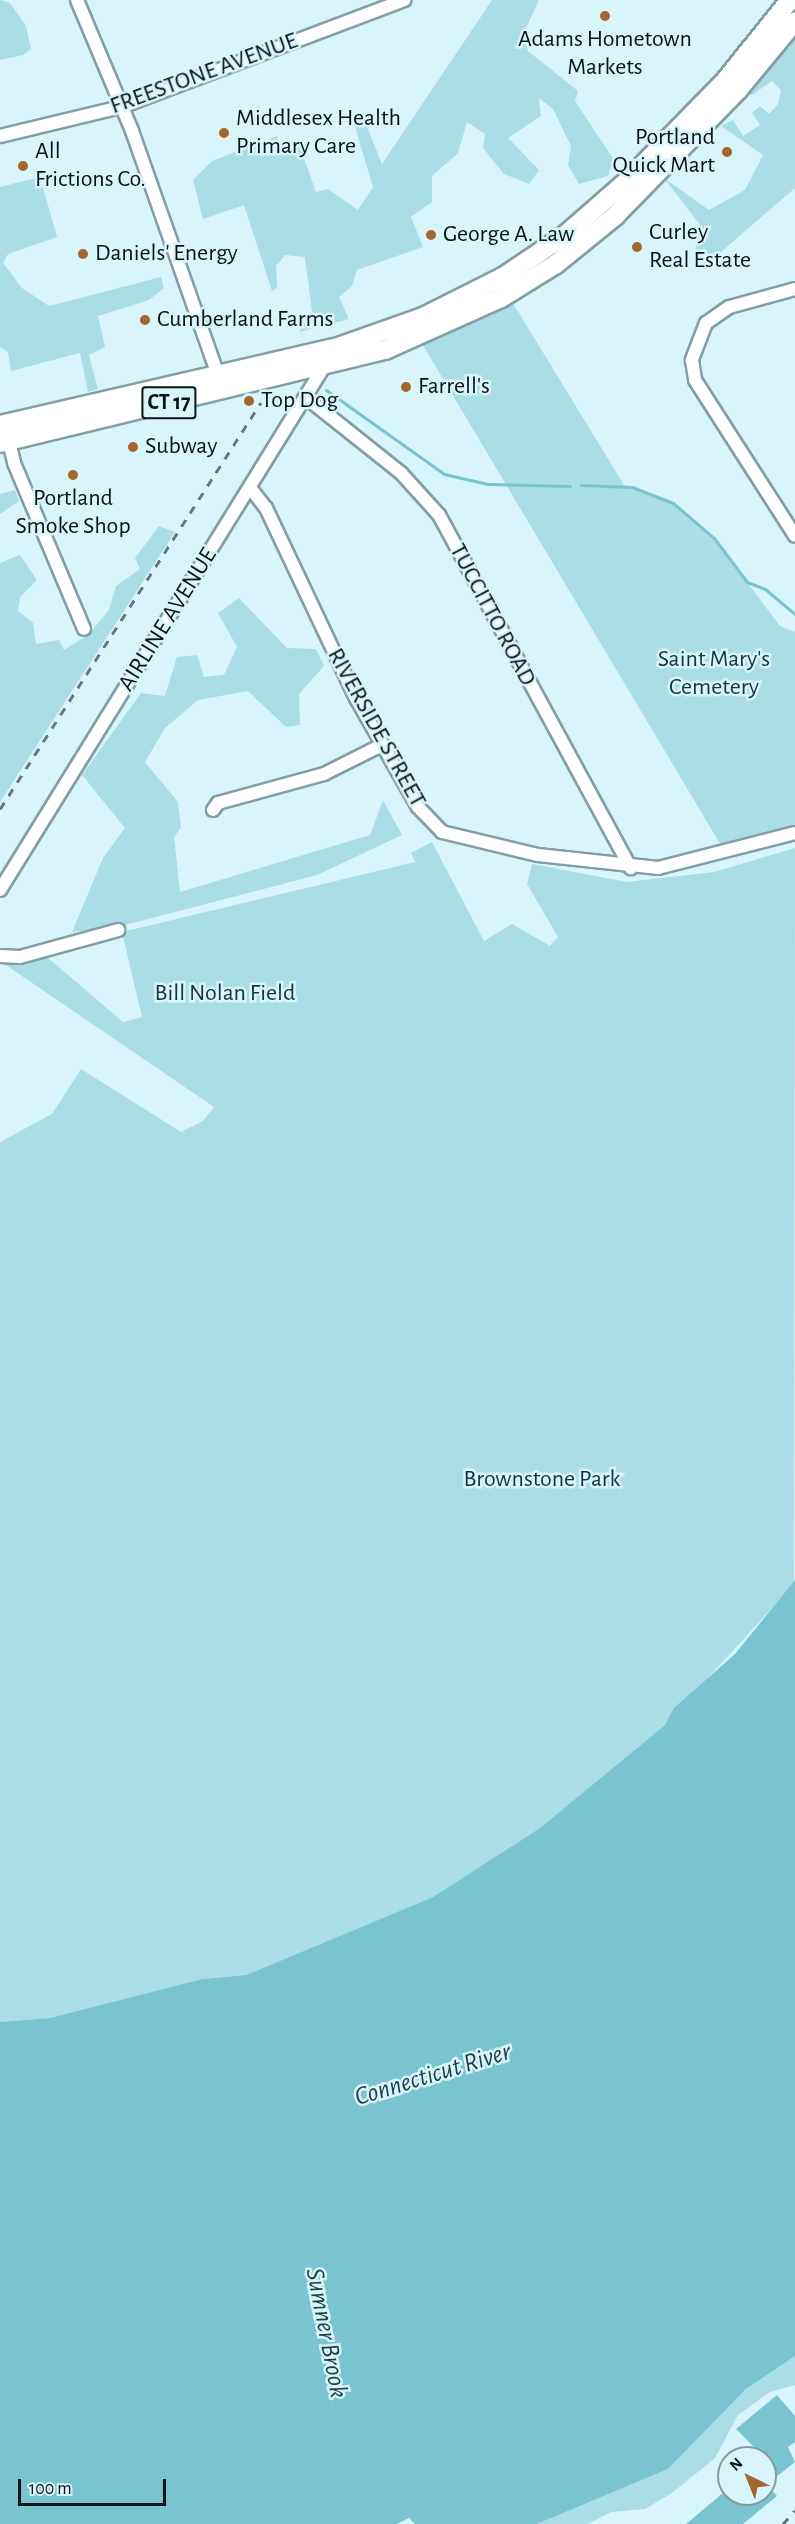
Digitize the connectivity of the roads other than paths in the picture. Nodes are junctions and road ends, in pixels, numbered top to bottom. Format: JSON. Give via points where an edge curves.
{"nodes":[{"id":1,"x":77,"y":0,"type":"edge"},
{"id":2,"x":404,"y":0,"type":"edge"},
{"id":3,"x":790,"y":0,"type":"edge"},
{"id":4,"x":795,"y":21,"type":"edge"},
{"id":5,"x":721,"y":97,"type":"junction"},
{"id":6,"x":121,"y":107,"type":"junction"},
{"id":7,"x":0,"y":136,"type":"edge"},
{"id":8,"x":795,"y":289,"type":"edge"},
{"id":9,"x":327,"y":357,"type":"junction"},
{"id":10,"x":220,"y":382,"type":"junction"},
{"id":11,"x":308,"y":399,"type":"junction"},
{"id":12,"x":3,"y":433,"type":"edge"},
{"id":13,"x":251,"y":489,"type":"junction"},
{"id":14,"x":795,"y":536,"type":"edge"},
{"id":15,"x":84,"y":629,"type":"dead end"},
{"id":16,"x":382,"y":745,"type":"junction"},
{"id":17,"x":213,"y":810,"type":"dead end"},
{"id":18,"x":795,"y":832,"type":"edge"},
{"id":19,"x":631,"y":868,"type":"junction"},
{"id":20,"x":0,"y":890,"type":"edge"},
{"id":21,"x":118,"y":930,"type":"dead end"},
{"id":22,"x":0,"y":956,"type":"edge"}],
"edges":[{"from":1,"to":6,"type":"street"},
{"from":2,"to":6,"type":"street","name":"FREESTONE AVENUE"},
{"from":3,"to":5,"type":"highway","number":"CT 17"},
{"from":4,"to":5,"type":"highway","number":"CT 17"},
{"from":5,"to":9,"type":"highway","number":"CT 17","via":[[595,211],[528,262],[423,317]]},
{"from":6,"to":7,"type":"street","name":"FREESTONE AVENUE"},
{"from":6,"to":10,"type":"street"},
{"from":8,"to":14,"type":"street","via":[[729,307],[706,323],[692,360],[695,380]]},
{"from":9,"to":10,"type":"highway","number":"CT 17"},
{"from":9,"to":11,"type":"street","name":"AIRLINE AVENUE"},
{"from":10,"to":12,"type":"highway","number":"CT 17"},
{"from":11,"to":13,"type":"street","name":"AIRLINE AVENUE"},
{"from":11,"to":19,"type":"street","name":"TUCCITTO ROAD","via":[[401,473],[439,514]]},
{"from":12,"to":15,"type":"street"},
{"from":13,"to":16,"type":"street","name":"RIVERSIDE STREET","via":[[266,508]]},
{"from":13,"to":20,"type":"street","name":"AIRLINE AVENUE"},
{"from":16,"to":17,"type":"street","via":[[324,774],[222,801]]},
{"from":16,"to":19,"type":"street","name":"RIVERSIDE STREET","via":[[421,812],[442,832],[538,855]]},
{"from":18,"to":19,"type":"street","name":"RIVERSIDE STREET","via":[[689,864]]},
{"from":21,"to":22,"type":"street","via":[[20,957]]}]}
